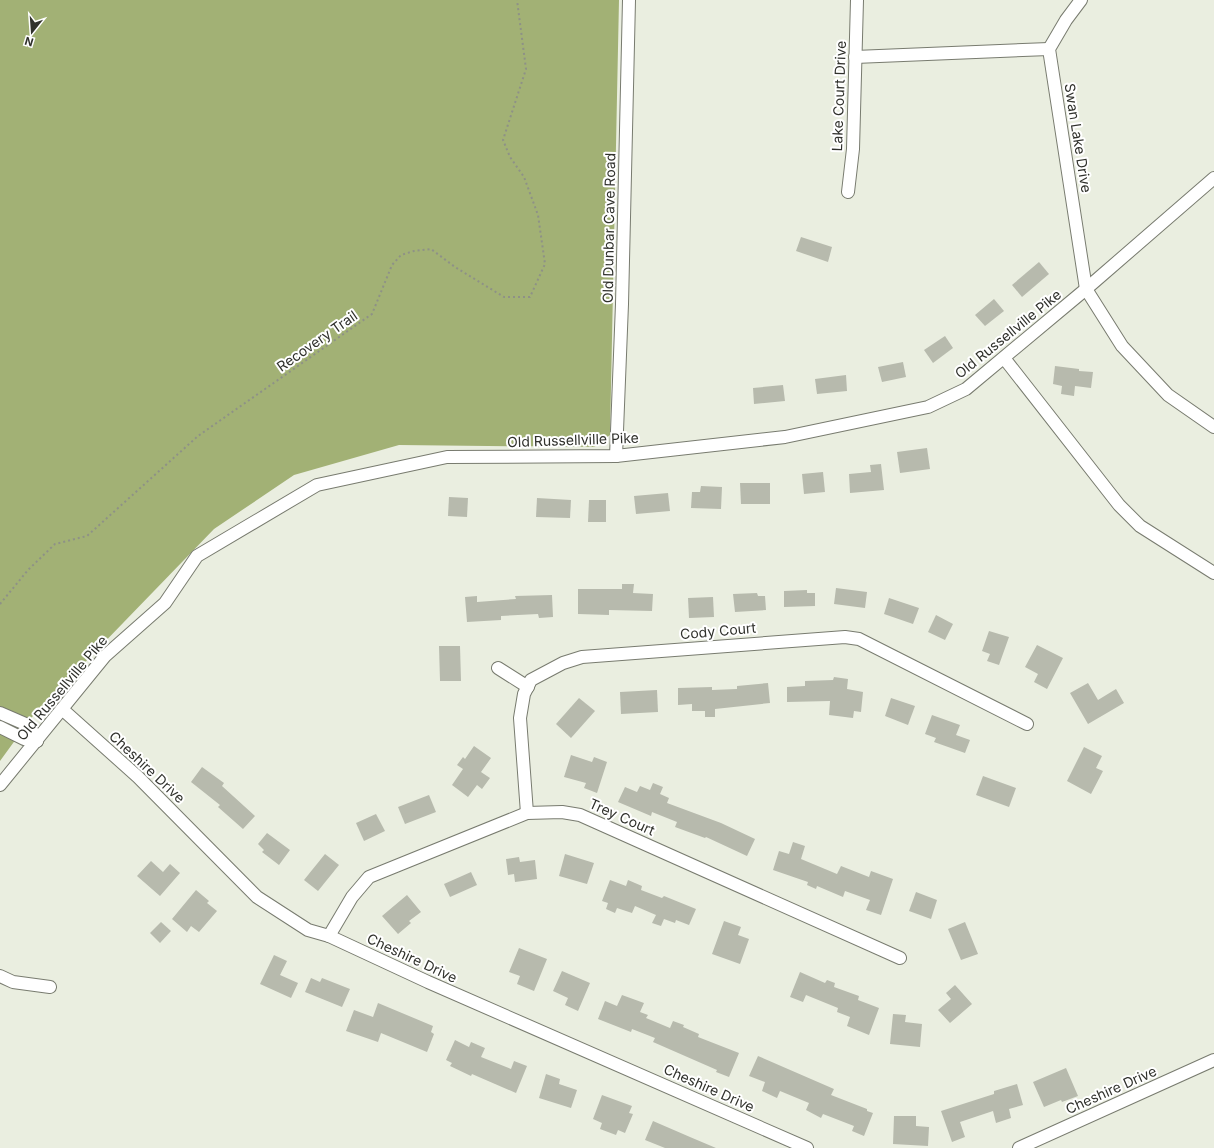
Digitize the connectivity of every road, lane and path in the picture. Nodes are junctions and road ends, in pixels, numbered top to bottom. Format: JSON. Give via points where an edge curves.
{"nodes":[{"id":1,"x":517,"y":0,"type":"edge"},
{"id":2,"x":629,"y":0,"type":"edge"},
{"id":3,"x":856,"y":0,"type":"edge"},
{"id":4,"x":1081,"y":0,"type":"edge"},
{"id":5,"x":1049,"y":49,"type":"junction"},
{"id":6,"x":855,"y":57,"type":"junction"},
{"id":7,"x":1214,"y":178,"type":"edge"},
{"id":8,"x":848,"y":192,"type":"dead end"},
{"id":9,"x":1086,"y":289,"type":"junction"},
{"id":10,"x":1004,"y":358,"type":"junction"},
{"id":11,"x":1214,"y":427,"type":"edge"},
{"id":12,"x":616,"y":456,"type":"junction"},
{"id":13,"x":1214,"y":573,"type":"edge"},
{"id":14,"x":0,"y":604,"type":"edge"},
{"id":15,"x":498,"y":668,"type":"dead end"},
{"id":16,"x":528,"y":687,"type":"junction"},
{"id":17,"x":62,"y":709,"type":"junction"},
{"id":18,"x":0,"y":713,"type":"edge"},
{"id":19,"x":1027,"y":724,"type":"dead end"},
{"id":20,"x":0,"y":727,"type":"edge"},
{"id":21,"x":37,"y":741,"type":"junction"},
{"id":22,"x":0,"y":785,"type":"edge"},
{"id":23,"x":527,"y":813,"type":"junction"},
{"id":24,"x":329,"y":936,"type":"junction"},
{"id":25,"x":900,"y":958,"type":"dead end"},
{"id":26,"x":0,"y":976,"type":"edge"},
{"id":27,"x":50,"y":987,"type":"dead end"},
{"id":28,"x":1214,"y":1060,"type":"edge"},
{"id":29,"x":807,"y":1148,"type":"edge"},
{"id":30,"x":1020,"y":1148,"type":"edge"}],
"edges":[{"from":1,"to":14,"type":"path","name":"Recovery Trail","via":[[526,69],[504,140],[510,157],[524,177],[538,215],[545,264],[530,297],[504,298],[430,249],[401,255],[392,265],[372,314],[198,436],[87,536],[55,544],[28,570]]},
{"from":2,"to":12,"type":"street","name":"Old Dunbar Cave Road"},
{"from":3,"to":6,"type":"street","name":"Lake Court Drive"},
{"from":4,"to":5,"type":"street"},
{"from":5,"to":6,"type":"street"},
{"from":5,"to":9,"type":"street","name":"Swan Lake Drive"},
{"from":6,"to":8,"type":"street","name":"Lake Court Drive","via":[[853,149]]},
{"from":7,"to":9,"type":"street","name":"Old Russellville Pike"},
{"from":9,"to":10,"type":"street","name":"Old Russellville Pike"},
{"from":9,"to":11,"type":"street","via":[[1122,346],[1168,394]]},
{"from":10,"to":12,"type":"street","name":"Old Russellville Pike","via":[[966,389],[928,408],[785,437]]},
{"from":10,"to":13,"type":"street","via":[[1119,505],[1140,526]]},
{"from":12,"to":17,"type":"street","name":"Old Russellville Pike","via":[[447,457],[317,485],[197,556],[165,603],[105,656]]},
{"from":15,"to":16,"type":"street"},
{"from":16,"to":19,"type":"street","name":"Cody Court","via":[[531,680],[563,663],[582,657],[845,637],[859,639]]},
{"from":16,"to":23,"type":"street","name":"Cody Court","via":[[524,694],[520,718]]},
{"from":17,"to":21,"type":"street","name":"Old Russellville Pike"},
{"from":17,"to":24,"type":"street","name":"Cheshire Drive","via":[[138,777],[257,897],[308,930]]},
{"from":18,"to":21,"type":"street","via":[[30,726]]},
{"from":20,"to":21,"type":"street","via":[[24,739]]},
{"from":21,"to":22,"type":"street","name":"Old Russellville Pike"},
{"from":23,"to":24,"type":"street","name":"Trey Court","via":[[369,877],[352,897]]},
{"from":23,"to":25,"type":"street","name":"Trey Court","via":[[580,814]]},
{"from":24,"to":29,"type":"street","name":"Cheshire Drive"},
{"from":26,"to":27,"type":"street","via":[[13,982]]},
{"from":28,"to":30,"type":"street","name":"Cheshire Drive"}]}
